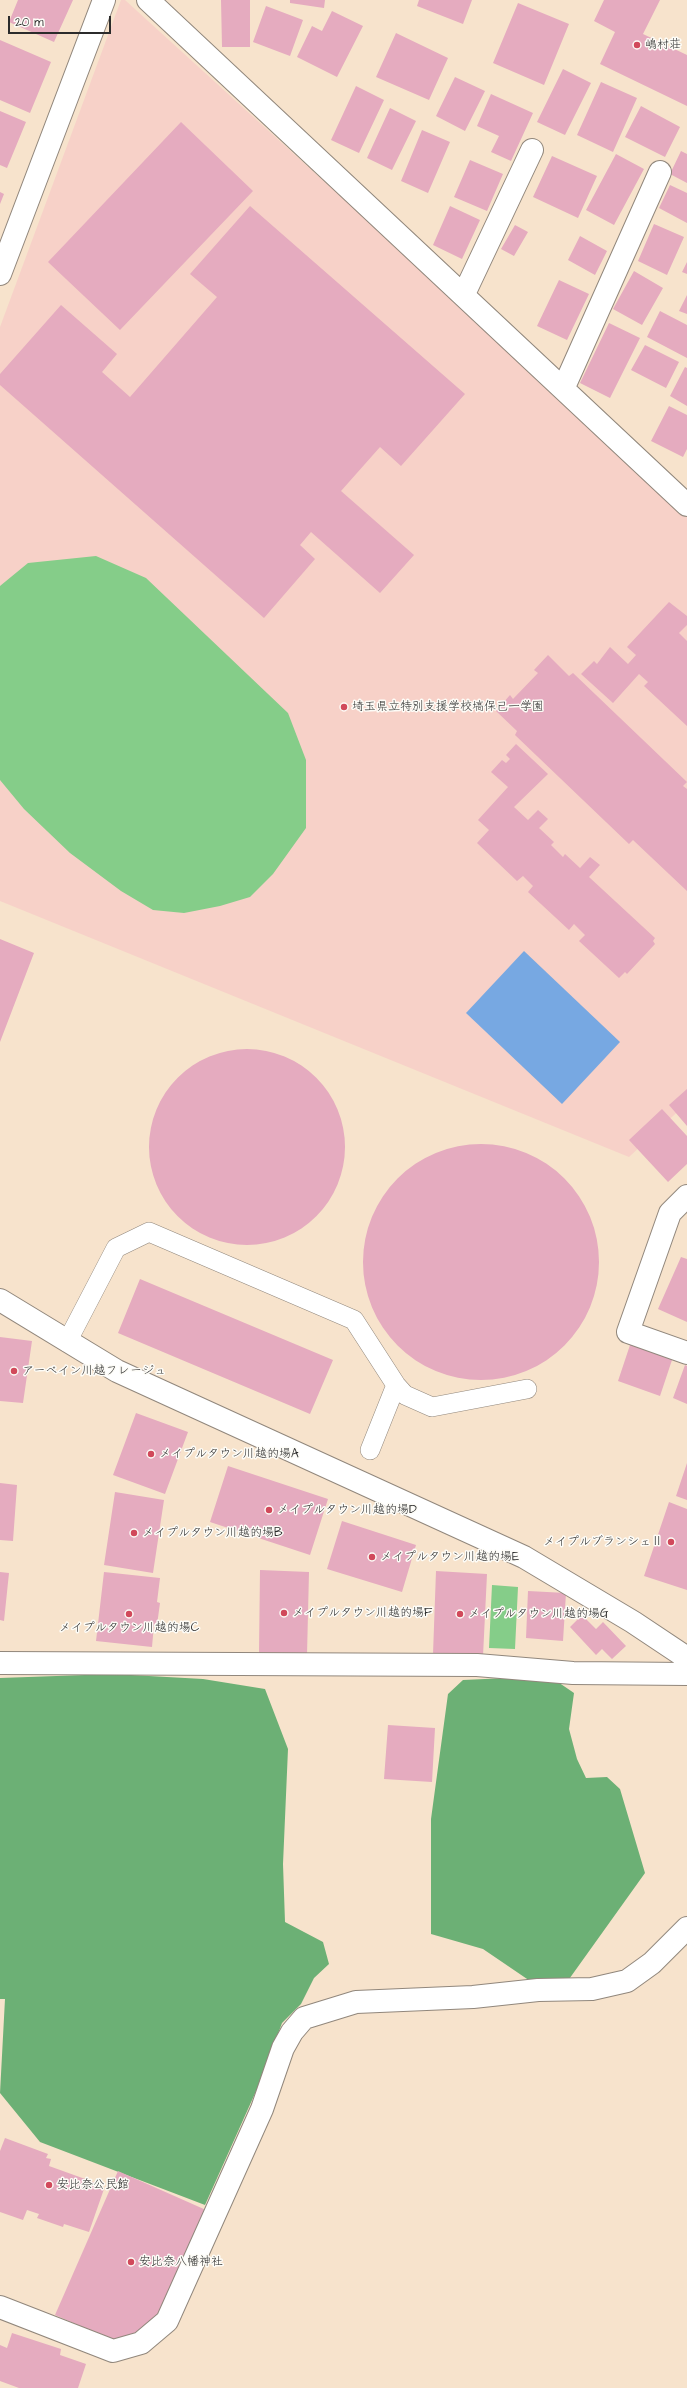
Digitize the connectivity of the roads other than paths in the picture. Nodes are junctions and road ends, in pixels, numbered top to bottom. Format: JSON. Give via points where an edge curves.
{"nodes":[{"id":1,"x":104,"y":0,"type":"edge"},
{"id":2,"x":148,"y":0,"type":"edge"},
{"id":3,"x":532,"y":150,"type":"dead end"},
{"id":4,"x":660,"y":172,"type":"dead end"},
{"id":5,"x":0,"y":274,"type":"edge"},
{"id":6,"x":464,"y":294,"type":"junction"},
{"id":7,"x":564,"y":387,"type":"junction"},
{"id":8,"x":685,"y":498,"type":"edge"},
{"id":9,"x":687,"y":1196,"type":"edge"},
{"id":10,"x":0,"y":1300,"type":"edge"},
{"id":11,"x":67,"y":1342,"type":"junction"},
{"id":12,"x":687,"y":1353,"type":"edge"},
{"id":13,"x":396,"y":1385,"type":"junction"},
{"id":14,"x":527,"y":1389,"type":"dead end"},
{"id":15,"x":370,"y":1450,"type":"dead end"},
{"id":16,"x":687,"y":1658,"type":"edge"},
{"id":17,"x":0,"y":1663,"type":"edge"},
{"id":18,"x":687,"y":1674,"type":"edge"},
{"id":19,"x":687,"y":1928,"type":"edge"},
{"id":20,"x":0,"y":2307,"type":"edge"}],
"edges":[{"from":1,"to":5,"type":"street"},
{"from":2,"to":6,"type":"street"},
{"from":3,"to":6,"type":"street"},
{"from":4,"to":7,"type":"street"},
{"from":6,"to":7,"type":"street"},
{"from":7,"to":8,"type":"street"},
{"from":9,"to":12,"type":"street","via":[[670,1213],[628,1332]]},
{"from":10,"to":11,"type":"street"},
{"from":11,"to":13,"type":"lane","via":[[116,1248],[149,1232],[354,1320]]},
{"from":11,"to":16,"type":"street","via":[[117,1370],[524,1557],[633,1622]]},
{"from":13,"to":14,"type":"lane","via":[[405,1395],[432,1407]]},
{"from":13,"to":15,"type":"lane"},
{"from":17,"to":18,"type":"street","via":[[477,1665],[573,1673]]},
{"from":19,"to":20,"type":"street","via":[[652,1963],[627,1981],[592,1989],[356,2002],[304,2018],[283,2048],[262,2109],[167,2321],[141,2343],[114,2351]]}]}
